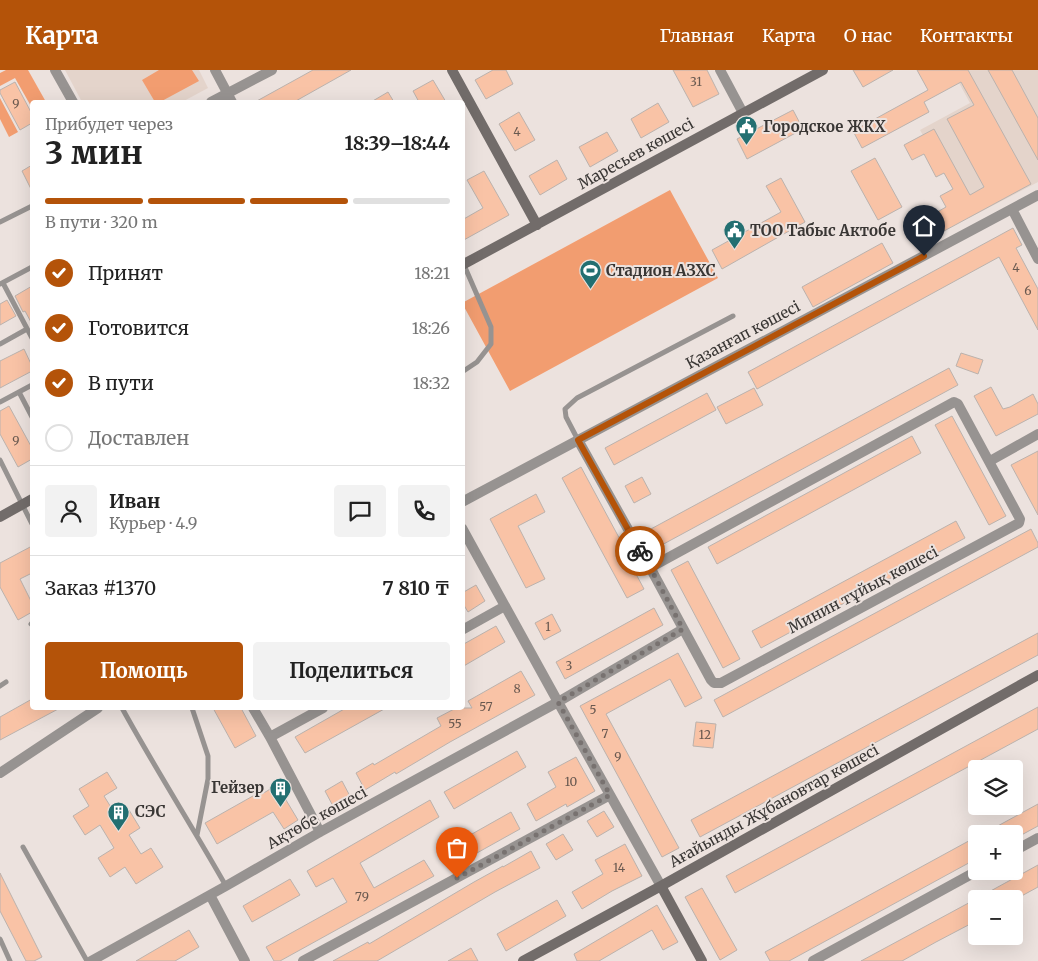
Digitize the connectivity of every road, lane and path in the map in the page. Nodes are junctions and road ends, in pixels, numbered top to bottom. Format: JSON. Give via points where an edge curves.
{"nodes":[{"id":1,"x":55,"y":70,"type":"edge"},
{"id":2,"x":215,"y":70,"type":"edge"},
{"id":3,"x":272,"y":70,"type":"edge"},
{"id":4,"x":452,"y":70,"type":"edge"},
{"id":5,"x":720,"y":70,"type":"edge"},
{"id":6,"x":823,"y":70,"type":"edge"},
{"id":7,"x":230,"y":98,"type":"edge"},
{"id":8,"x":72,"y":100,"type":"edge"},
{"id":9,"x":743,"y":113,"type":"junction"},
{"id":10,"x":1038,"y":195,"type":"edge"},
{"id":11,"x":30,"y":207,"type":"edge"},
{"id":12,"x":1012,"y":209,"type":"junction"},
{"id":13,"x":0,"y":222,"type":"edge"},
{"id":14,"x":537,"y":225,"type":"junction"},
{"id":15,"x":1038,"y":259,"type":"edge"},
{"id":16,"x":465,"y":264,"type":"edge"},
{"id":17,"x":30,"y":268,"type":"edge"},
{"id":18,"x":465,"y":269,"type":"edge"},
{"id":19,"x":1,"y":284,"type":"edge"},
{"id":20,"x":733,"y":316,"type":"dead end"},
{"id":21,"x":27,"y":329,"type":"junction"},
{"id":22,"x":30,"y":334,"type":"edge"},
{"id":23,"x":0,"y":344,"type":"edge"},
{"id":24,"x":465,"y":370,"type":"edge"},
{"id":25,"x":30,"y":386,"type":"edge"},
{"id":26,"x":19,"y":392,"type":"junction"},
{"id":27,"x":0,"y":402,"type":"edge"},
{"id":28,"x":30,"y":413,"type":"edge"},
{"id":29,"x":1038,"y":434,"type":"edge"},
{"id":30,"x":578,"y":440,"type":"junction"},
{"id":31,"x":0,"y":461,"type":"edge"},
{"id":32,"x":990,"y":461,"type":"junction"},
{"id":33,"x":30,"y":500,"type":"edge"},
{"id":34,"x":465,"y":500,"type":"edge"},
{"id":35,"x":23,"y":504,"type":"junction"},
{"id":36,"x":0,"y":517,"type":"edge"},
{"id":37,"x":30,"y":520,"type":"edge"},
{"id":38,"x":465,"y":533,"type":"edge"},
{"id":39,"x":652,"y":569,"type":"junction"},
{"id":40,"x":505,"y":606,"type":"junction"},
{"id":41,"x":465,"y":628,"type":"edge"},
{"id":42,"x":683,"y":629,"type":"junction"},
{"id":43,"x":1038,"y":675,"type":"edge"},
{"id":44,"x":6,"y":682,"type":"dead end"},
{"id":45,"x":0,"y":686,"type":"edge"},
{"id":46,"x":558,"y":702,"type":"junction"},
{"id":47,"x":95,"y":710,"type":"edge"},
{"id":48,"x":123,"y":710,"type":"edge"},
{"id":49,"x":193,"y":710,"type":"edge"},
{"id":50,"x":254,"y":710,"type":"edge"},
{"id":51,"x":319,"y":710,"type":"edge"},
{"id":52,"x":270,"y":737,"type":"junction"},
{"id":53,"x":0,"y":773,"type":"edge"},
{"id":54,"x":610,"y":795,"type":"junction"},
{"id":55,"x":320,"y":832,"type":"junction"},
{"id":56,"x":197,"y":835,"type":"junction"},
{"id":57,"x":1038,"y":838,"type":"edge"},
{"id":58,"x":1023,"y":846,"type":"edge"},
{"id":59,"x":23,"y":847,"type":"dead end"},
{"id":60,"x":968,"y":876,"type":"edge"},
{"id":61,"x":226,"y":886,"type":"junction"},
{"id":62,"x":661,"y":886,"type":"junction"},
{"id":63,"x":210,"y":895,"type":"junction"},
{"id":64,"x":0,"y":939,"type":"edge"},
{"id":65,"x":10,"y":961,"type":"edge"},
{"id":66,"x":87,"y":961,"type":"edge"},
{"id":67,"x":91,"y":961,"type":"edge"},
{"id":68,"x":245,"y":961,"type":"edge"},
{"id":69,"x":303,"y":961,"type":"edge"},
{"id":70,"x":523,"y":961,"type":"edge"},
{"id":71,"x":702,"y":961,"type":"edge"},
{"id":72,"x":813,"y":961,"type":"edge"}],
"edges":[{"from":1,"to":8,"type":"street"},
{"from":2,"to":7,"type":"street"},
{"from":3,"to":7,"type":"street"},
{"from":4,"to":14,"type":"street"},
{"from":5,"to":9,"type":"street"},
{"from":6,"to":9,"type":"street","name":"Маресьев көшесі"},
{"from":9,"to":14,"type":"street","name":"Маресьев көшесі"},
{"from":10,"to":12,"type":"street","name":"Қазанғап көшесі"},
{"from":11,"to":13,"type":"lane"},
{"from":12,"to":15,"type":"street"},
{"from":12,"to":30,"type":"street","name":"Қазанғап көшесі"},
{"from":14,"to":16,"type":"street","name":"Маресьев көшесі"},
{"from":17,"to":19,"type":"lane"},
{"from":18,"to":24,"type":"lane","via":[[491,327],[491,344],[477,362]]},
{"from":19,"to":21,"type":"lane"},
{"from":20,"to":30,"type":"lane","via":[[577,398],[565,409]]},
{"from":21,"to":22,"type":"lane"},
{"from":21,"to":23,"type":"lane"},
{"from":25,"to":26,"type":"lane"},
{"from":26,"to":27,"type":"lane"},
{"from":26,"to":28,"type":"lane"},
{"from":29,"to":32,"type":"street"},
{"from":30,"to":34,"type":"street","name":"Қазанғап көшесі"},
{"from":30,"to":39,"type":"street","name":"Минин тұйық көшесі"},
{"from":31,"to":35,"type":"lane"},
{"from":32,"to":39,"type":"street","name":"Минин тұйық көшесі","via":[[958,404],[951,403]]},
{"from":32,"to":42,"type":"street","name":"Минин тұйық көшесі","via":[[1019,522],[721,683],[711,680]]},
{"from":33,"to":35,"type":"street"},
{"from":35,"to":36,"type":"street"},
{"from":35,"to":37,"type":"lane"},
{"from":38,"to":40,"type":"street"},
{"from":39,"to":42,"type":"street","name":"Минин тұйық көшесі"},
{"from":40,"to":41,"type":"street"},
{"from":40,"to":46,"type":"street"},
{"from":42,"to":46,"type":"street"},
{"from":43,"to":62,"type":"street","name":"Ағайынды Жұбановтар көшесі"},
{"from":44,"to":45,"type":"lane"},
{"from":46,"to":54,"type":"street"},
{"from":46,"to":55,"type":"street","name":"Ақтөбе көшесі"},
{"from":47,"to":53,"type":"street"},
{"from":48,"to":56,"type":"lane"},
{"from":49,"to":56,"type":"lane","via":[[208,756],[208,779]]},
{"from":50,"to":52,"type":"street"},
{"from":51,"to":52,"type":"street"},
{"from":52,"to":55,"type":"street"},
{"from":54,"to":62,"type":"street"},
{"from":54,"to":69,"type":"street"},
{"from":55,"to":61,"type":"street","name":"Ақтөбе көшесі"},
{"from":56,"to":61,"type":"lane"},
{"from":57,"to":58,"type":"street"},
{"from":59,"to":66,"type":"lane"},
{"from":60,"to":72,"type":"street"},
{"from":61,"to":63,"type":"street","name":"Ақтөбе көшесі"},
{"from":62,"to":70,"type":"street","name":"Ағайынды Жұбановтар көшесі"},
{"from":62,"to":71,"type":"street"},
{"from":63,"to":67,"type":"street","name":"Ақтөбе көшесі"},
{"from":63,"to":68,"type":"street"},
{"from":64,"to":65,"type":"lane"}]}
